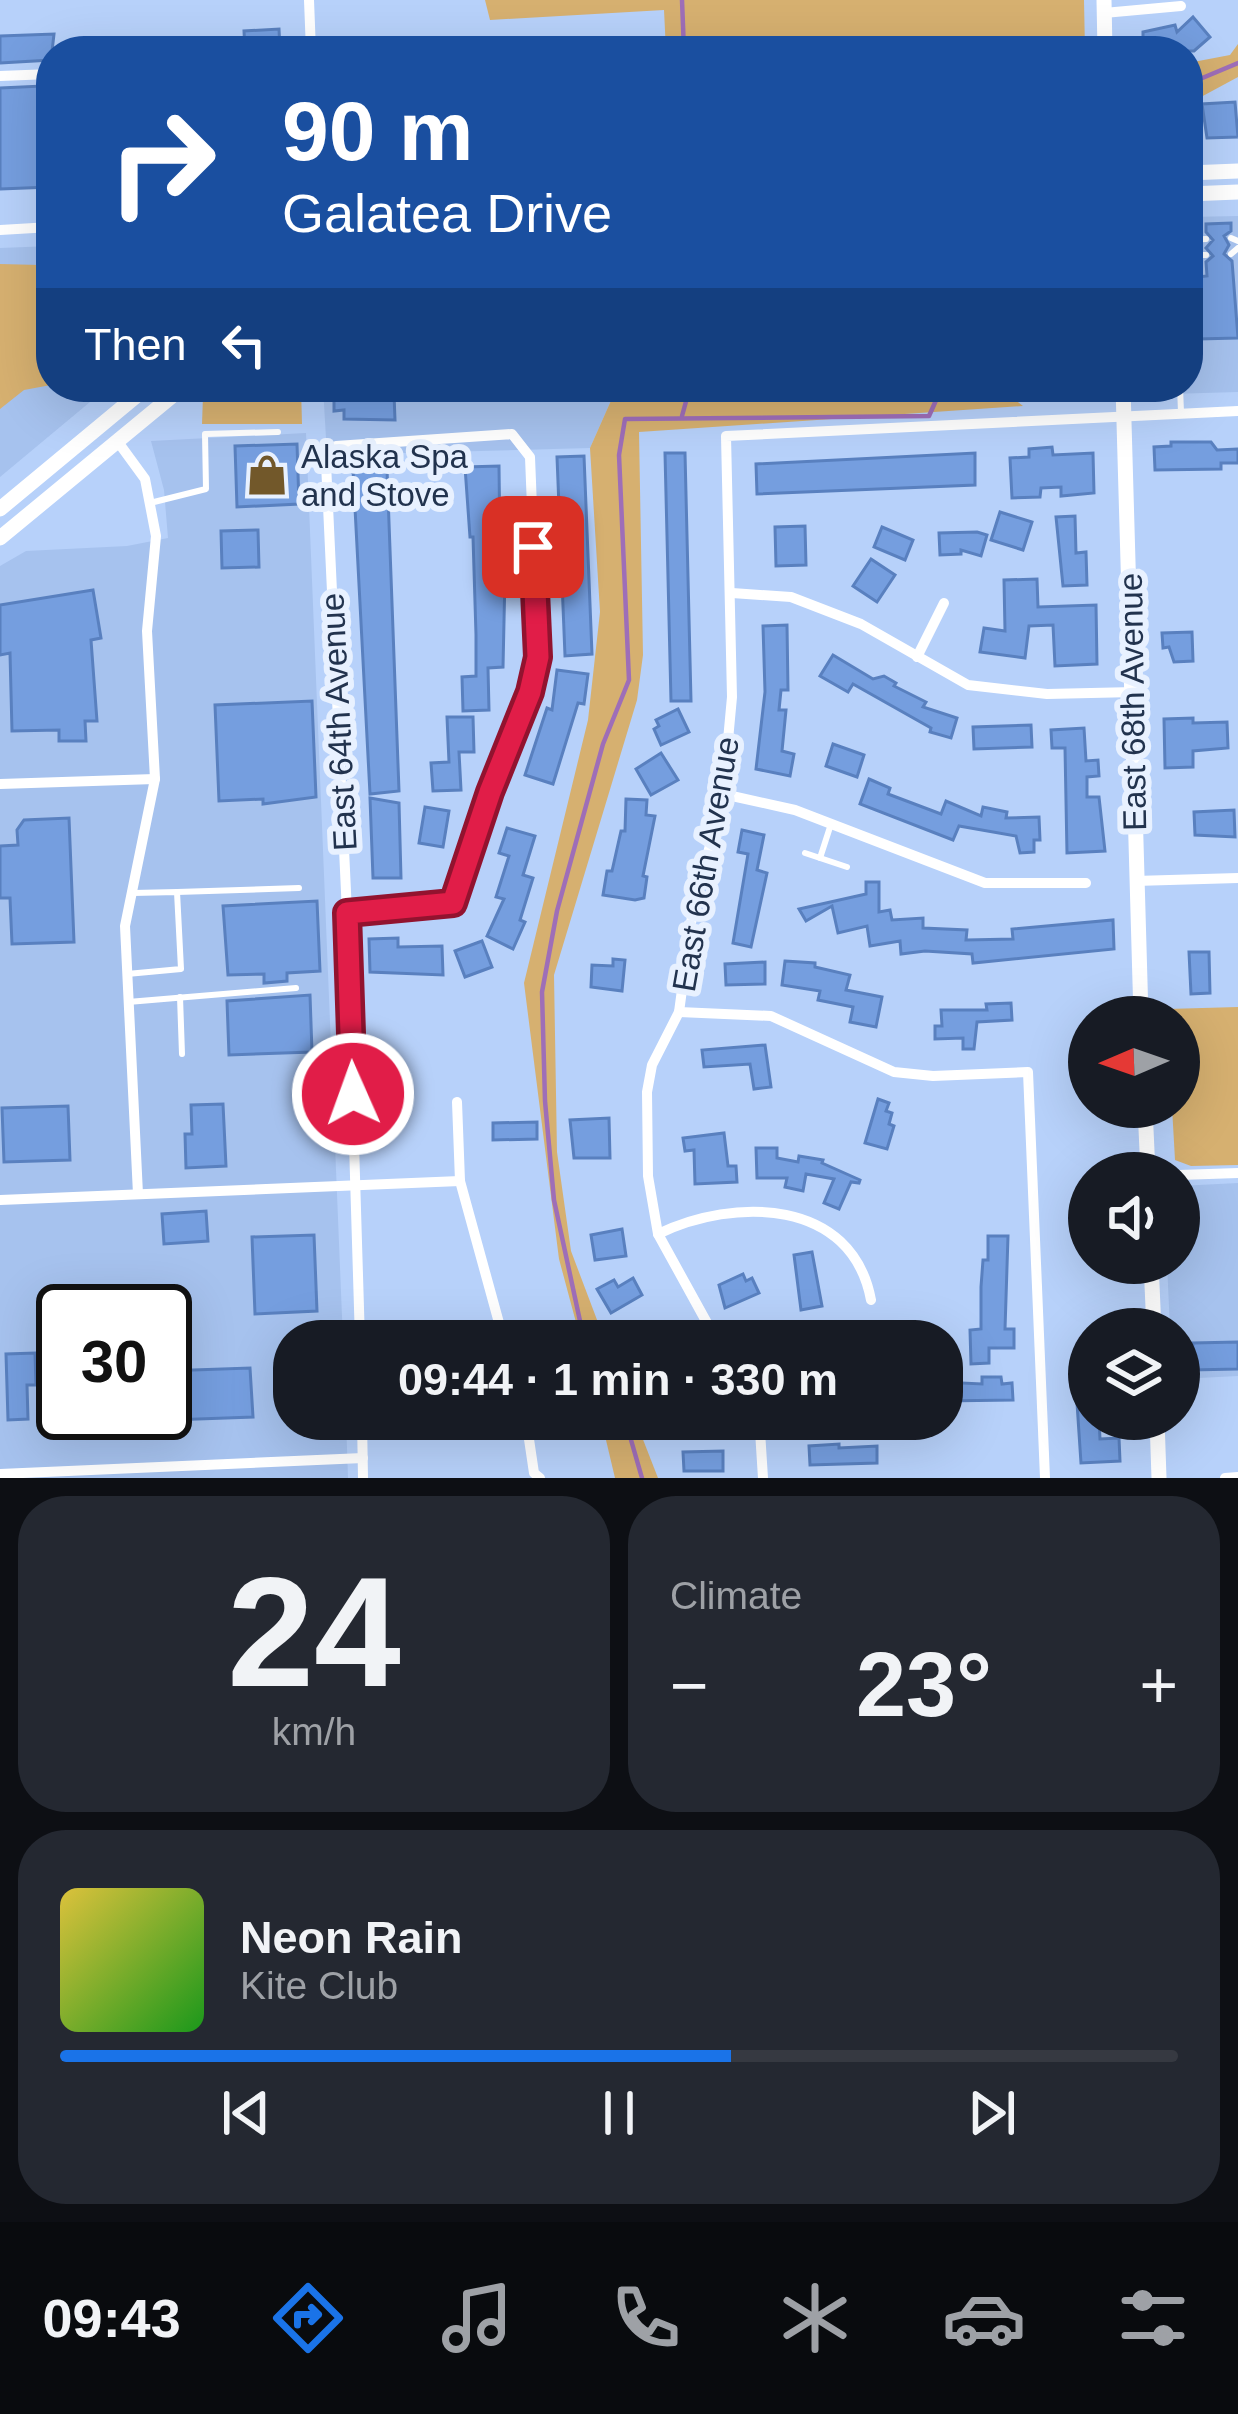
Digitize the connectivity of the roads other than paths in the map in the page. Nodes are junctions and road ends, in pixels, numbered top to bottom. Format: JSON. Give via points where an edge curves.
{"nodes":[{"id":1,"x":309,"y":0,"type":"edge"},
{"id":2,"x":1104,"y":7,"type":"edge"},
{"id":3,"x":1181,"y":7,"type":"dead end"},
{"id":4,"x":310,"y":36,"type":"edge"},
{"id":5,"x":36,"y":75,"type":"edge"},
{"id":6,"x":0,"y":76,"type":"edge"},
{"id":7,"x":1238,"y":171,"type":"edge"},
{"id":8,"x":1203,"y":172,"type":"edge"},
{"id":9,"x":1238,"y":192,"type":"edge"},
{"id":10,"x":1203,"y":193,"type":"edge"},
{"id":11,"x":36,"y":228,"type":"edge"},
{"id":12,"x":0,"y":230,"type":"edge"},
{"id":13,"x":1203,"y":239,"type":"edge"},
{"id":14,"x":1206,"y":239,"type":"dead end"},
{"id":15,"x":1203,"y":255,"type":"edge"},
{"id":16,"x":1206,"y":255,"type":"dead end"},
{"id":17,"x":128,"y":402,"type":"edge"},
{"id":18,"x":136,"y":402,"type":"edge"},
{"id":19,"x":165,"y":402,"type":"edge"},
{"id":20,"x":1124,"y":402,"type":"edge"},
{"id":21,"x":1180,"y":402,"type":"edge"},
{"id":22,"x":1238,"y":411,"type":"edge"},
{"id":23,"x":1180,"y":412,"type":"junction"},
{"id":24,"x":1124,"y":414,"type":"junction"},
{"id":25,"x":278,"y":432,"type":"dead end"},
{"id":26,"x":118,"y":442,"type":"junction"},
{"id":27,"x":149,"y":503,"type":"junction"},
{"id":28,"x":0,"y":509,"type":"edge"},
{"id":29,"x":0,"y":538,"type":"edge"},
{"id":30,"x":732,"y":593,"type":"junction"},
{"id":31,"x":944,"y":603,"type":"dead end"},
{"id":32,"x":917,"y":657,"type":"junction"},
{"id":33,"x":1135,"y":692,"type":"junction"},
{"id":34,"x":155,"y":779,"type":"junction"},
{"id":35,"x":0,"y":784,"type":"edge"},
{"id":36,"x":723,"y":794,"type":"junction"},
{"id":37,"x":831,"y":824,"type":"junction"},
{"id":38,"x":805,"y":853,"type":"dead end"},
{"id":39,"x":820,"y":858,"type":"junction"},
{"id":40,"x":847,"y":867,"type":"dead end"},
{"id":41,"x":1238,"y":878,"type":"edge"},
{"id":42,"x":1135,"y":881,"type":"junction"},
{"id":43,"x":1086,"y":883,"type":"dead end"},
{"id":44,"x":299,"y":888,"type":"dead end"},
{"id":45,"x":177,"y":892,"type":"junction"},
{"id":46,"x":131,"y":893,"type":"junction"},
{"id":47,"x":347,"y":913,"type":"junction"},
{"id":48,"x":127,"y":974,"type":"junction"},
{"id":49,"x":296,"y":988,"type":"dead end"},
{"id":50,"x":1140,"y":996,"type":"edge"},
{"id":51,"x":180,"y":997,"type":"junction"},
{"id":52,"x":128,"y":1002,"type":"junction"},
{"id":53,"x":679,"y":1012,"type":"junction"},
{"id":54,"x":182,"y":1054,"type":"dead end"},
{"id":55,"x":457,"y":1102,"type":"dead end"},
{"id":56,"x":1238,"y":1173,"type":"edge"},
{"id":57,"x":1200,"y":1174,"type":"edge"},
{"id":58,"x":460,"y":1181,"type":"junction"},
{"id":59,"x":356,"y":1184,"type":"junction"},
{"id":60,"x":138,"y":1194,"type":"junction"},
{"id":61,"x":0,"y":1200,"type":"edge"},
{"id":62,"x":658,"y":1234,"type":"junction"},
{"id":63,"x":871,"y":1300,"type":"dead end"},
{"id":64,"x":359,"y":1320,"type":"edge"},
{"id":65,"x":498,"y":1320,"type":"edge"},
{"id":66,"x":705,"y":1320,"type":"edge"},
{"id":67,"x":363,"y":1440,"type":"edge"},
{"id":68,"x":529,"y":1440,"type":"edge"},
{"id":69,"x":761,"y":1440,"type":"edge"},
{"id":70,"x":1158,"y":1440,"type":"edge"},
{"id":71,"x":363,"y":1458,"type":"junction"},
{"id":72,"x":0,"y":1474,"type":"edge"},
{"id":73,"x":533,"y":1476,"type":"edge"},
{"id":74,"x":1238,"y":1477,"type":"edge"},
{"id":75,"x":364,"y":1478,"type":"edge"},
{"id":76,"x":763,"y":1478,"type":"edge"},
{"id":77,"x":1045,"y":1478,"type":"edge"},
{"id":78,"x":1159,"y":1478,"type":"edge"},
{"id":79,"x":1225,"y":1478,"type":"edge"}],
"edges":[{"from":1,"to":4,"type":"street"},
{"from":2,"to":3,"type":"street"},
{"from":5,"to":6,"type":"street"},
{"from":7,"to":8,"type":"street"},
{"from":9,"to":10,"type":"street"},
{"from":11,"to":12,"type":"street"},
{"from":13,"to":14,"type":"lane"},
{"from":15,"to":16,"type":"lane"},
{"from":17,"to":28,"type":"street"},
{"from":18,"to":26,"type":"street"},
{"from":19,"to":26,"type":"street"},
{"from":20,"to":24,"type":"street","name":"East 68th Avenue"},
{"from":21,"to":23,"type":"lane"},
{"from":22,"to":23,"type":"street"},
{"from":23,"to":24,"type":"street"},
{"from":24,"to":30,"type":"street","name":"East 66th Avenue","via":[[726,436]]},
{"from":24,"to":33,"type":"street","name":"East 68th Avenue"},
{"from":25,"to":27,"type":"lane","via":[[205,434],[206,490]]},
{"from":26,"to":27,"type":"street","via":[[145,479]]},
{"from":26,"to":29,"type":"street"},
{"from":27,"to":34,"type":"street","via":[[156,536],[147,631]]},
{"from":30,"to":32,"type":"street","via":[[791,597]]},
{"from":30,"to":36,"type":"street","name":"East 66th Avenue"},
{"from":31,"to":32,"type":"street"},
{"from":32,"to":33,"type":"street","via":[[968,685]]},
{"from":33,"to":42,"type":"street","name":"East 68th Avenue"},
{"from":34,"to":35,"type":"street"},
{"from":34,"to":46,"type":"street"},
{"from":36,"to":37,"type":"street"},
{"from":36,"to":53,"type":"street","name":"East 66th Avenue","via":[[692,916]]},
{"from":37,"to":39,"type":"lane"},
{"from":37,"to":43,"type":"street","via":[[985,883]]},
{"from":38,"to":39,"type":"lane"},
{"from":39,"to":40,"type":"lane"},
{"from":41,"to":42,"type":"street"},
{"from":42,"to":50,"type":"street","name":"East 68th Avenue"},
{"from":44,"to":45,"type":"lane"},
{"from":45,"to":46,"type":"lane"},
{"from":45,"to":48,"type":"lane","via":[[182,969]]},
{"from":46,"to":48,"type":"street"},
{"from":47,"to":47,"type":"street","name":"East 64th Avenue","via":[[326,463],[336,446],[512,434],[530,457],[538,657],[530,692],[453,903]]},
{"from":47,"to":59,"type":"street","name":"East 64th Avenue"},
{"from":48,"to":52,"type":"street"},
{"from":49,"to":51,"type":"lane"},
{"from":51,"to":52,"type":"lane"},
{"from":51,"to":54,"type":"lane"},
{"from":52,"to":60,"type":"street"},
{"from":53,"to":62,"type":"street","name":"East 66th Avenue","via":[[647,1092],[647,1176]]},
{"from":53,"to":77,"type":"street","via":[[771,1016],[894,1072],[1028,1072]]},
{"from":55,"to":58,"type":"street"},
{"from":56,"to":57,"type":"street"},
{"from":58,"to":59,"type":"street"},
{"from":58,"to":65,"type":"street"},
{"from":59,"to":60,"type":"street"},
{"from":59,"to":64,"type":"street","name":"East 64th Avenue"},
{"from":60,"to":61,"type":"street"},
{"from":62,"to":63,"type":"street","via":[[737,1210],[769,1209],[851,1249]]},
{"from":62,"to":66,"type":"street","name":"East 66th Avenue"},
{"from":67,"to":71,"type":"street"},
{"from":68,"to":73,"type":"street"},
{"from":69,"to":76,"type":"street"},
{"from":70,"to":78,"type":"street"},
{"from":71,"to":72,"type":"street"},
{"from":71,"to":75,"type":"street"},
{"from":74,"to":79,"type":"street"}]}
